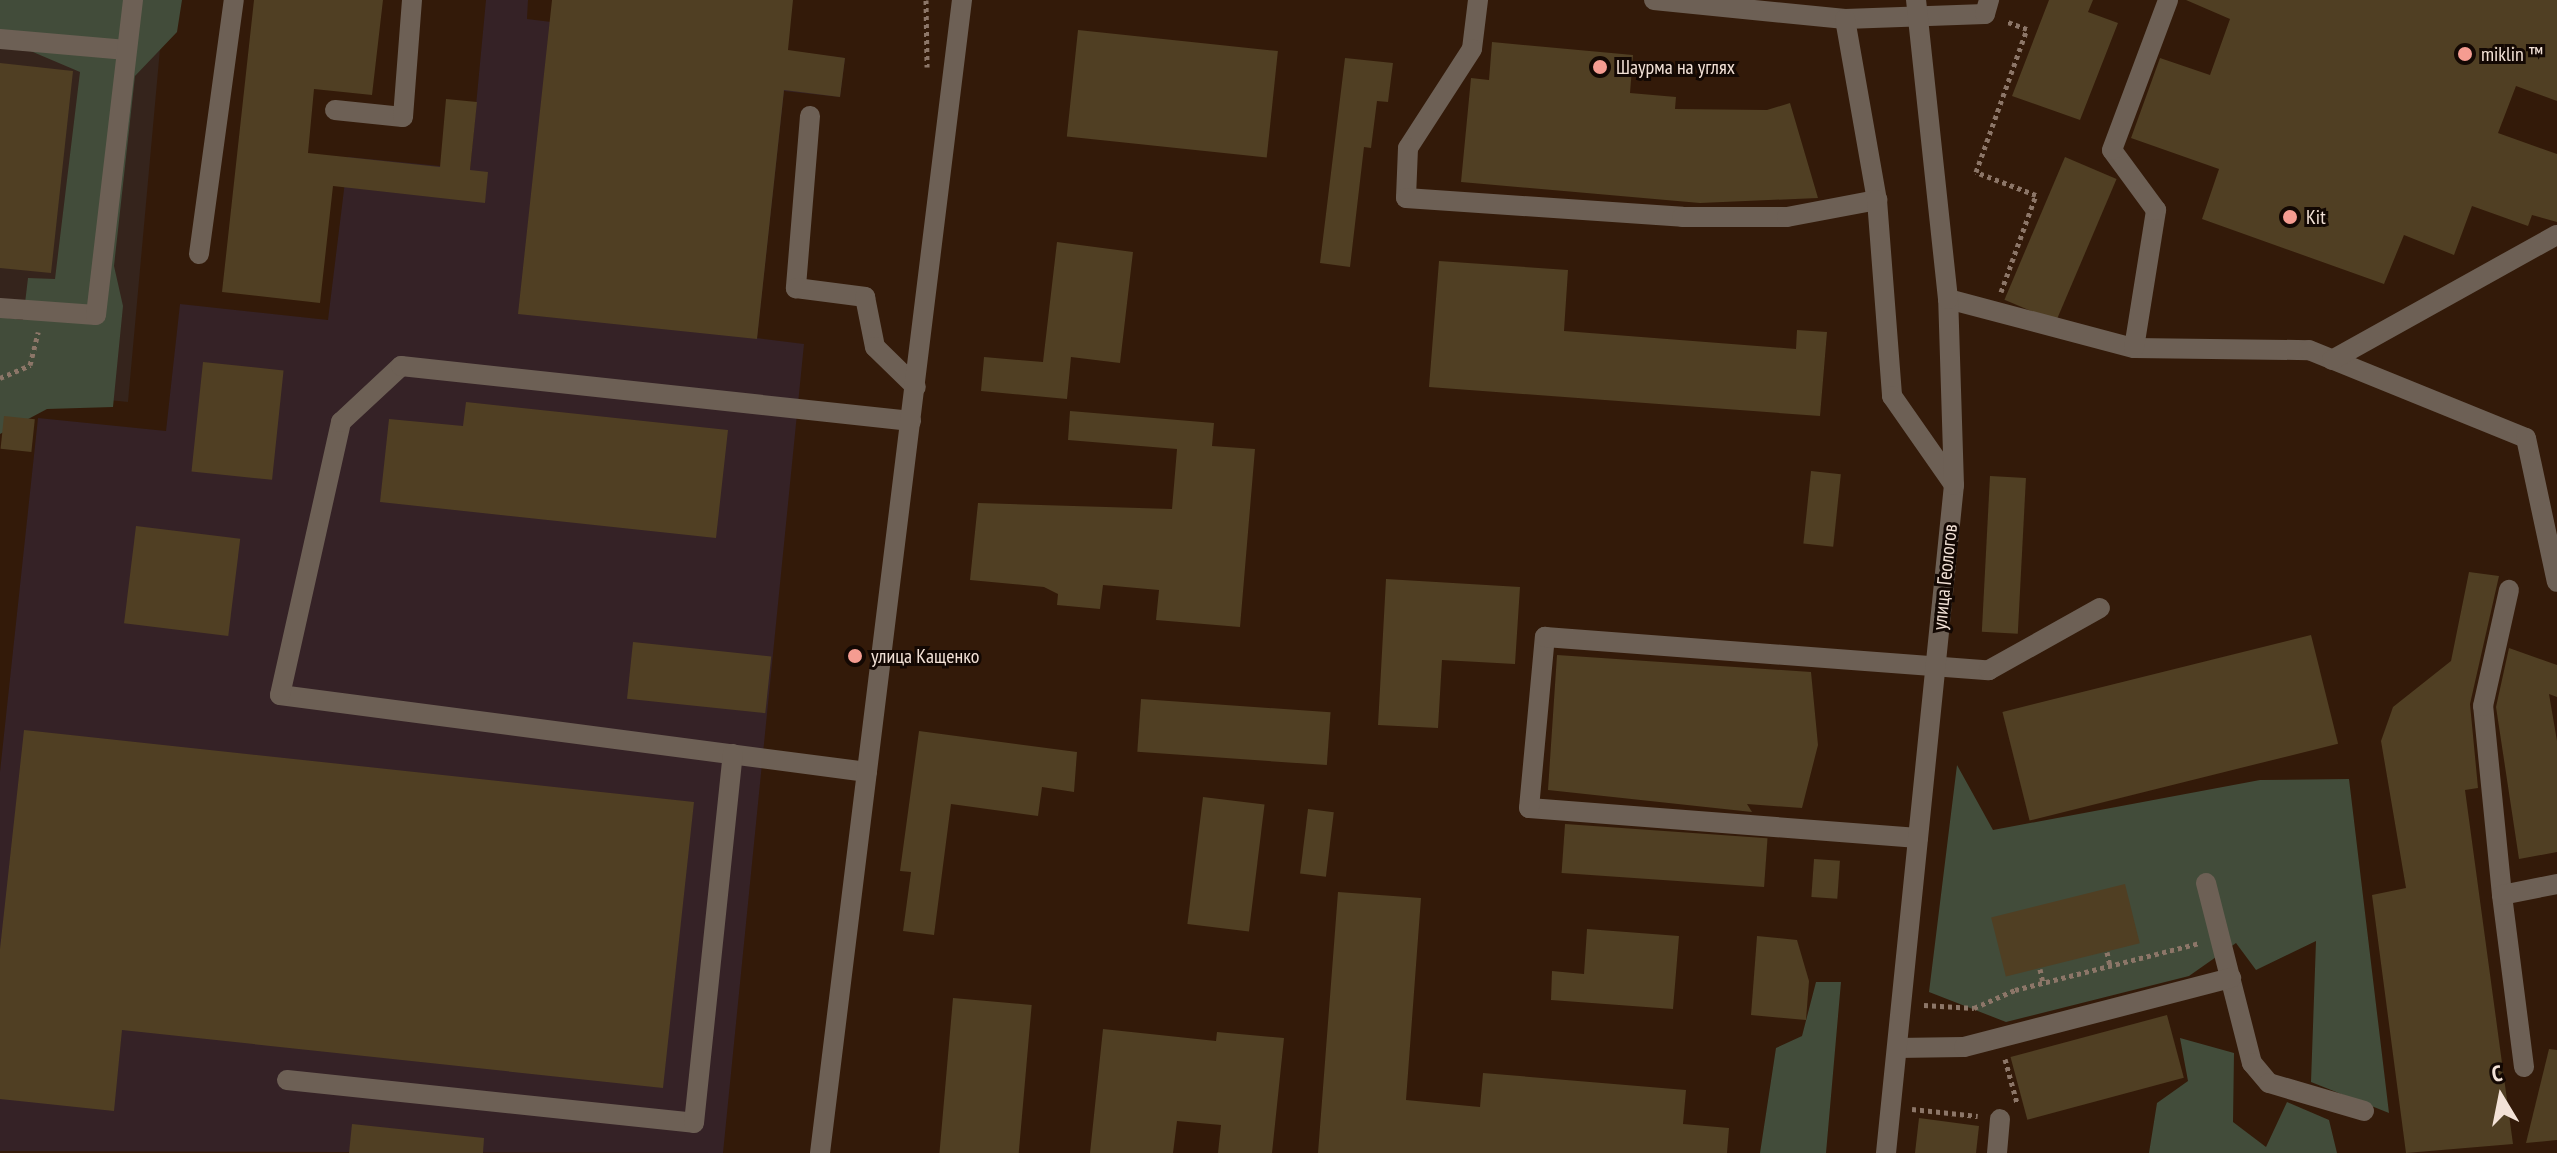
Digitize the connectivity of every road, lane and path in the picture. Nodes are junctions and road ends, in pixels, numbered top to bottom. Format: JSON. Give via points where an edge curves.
{"nodes":[{"id":1,"x":133,"y":0,"type":"edge"},
{"id":2,"x":234,"y":0,"type":"edge"},
{"id":3,"x":412,"y":0,"type":"edge"},
{"id":4,"x":962,"y":0,"type":"edge"},
{"id":5,"x":1478,"y":0,"type":"edge"},
{"id":6,"x":1654,"y":0,"type":"edge"},
{"id":7,"x":2168,"y":0,"type":"edge"},
{"id":8,"x":1987,"y":7,"type":"edge"},
{"id":9,"x":1915,"y":8,"type":"edge"},
{"id":10,"x":1845,"y":19,"type":"junction"},
{"id":11,"x":0,"y":39,"type":"edge"},
{"id":12,"x":127,"y":50,"type":"junction"},
{"id":13,"x":335,"y":110,"type":"dead end"},
{"id":14,"x":810,"y":116,"type":"dead end"},
{"id":15,"x":1877,"y":200,"type":"junction"},
{"id":16,"x":2557,"y":235,"type":"edge"},
{"id":17,"x":199,"y":254,"type":"dead end"},
{"id":18,"x":1948,"y":299,"type":"junction"},
{"id":19,"x":0,"y":308,"type":"edge"},
{"id":20,"x":43,"y":310,"type":"junction"},
{"id":21,"x":1993,"y":313,"type":"junction"},
{"id":22,"x":2134,"y":348,"type":"junction"},
{"id":23,"x":2332,"y":360,"type":"junction"},
{"id":24,"x":0,"y":378,"type":"edge"},
{"id":25,"x":916,"y":387,"type":"junction"},
{"id":26,"x":911,"y":421,"type":"junction"},
{"id":27,"x":1954,"y":485,"type":"junction"},
{"id":28,"x":2557,"y":582,"type":"edge"},
{"id":29,"x":2509,"y":590,"type":"dead end"},
{"id":30,"x":2100,"y":608,"type":"dead end"},
{"id":31,"x":1935,"y":672,"type":"junction"},
{"id":32,"x":733,"y":754,"type":"junction"},
{"id":33,"x":867,"y":772,"type":"junction"},
{"id":34,"x":1918,"y":838,"type":"junction"},
{"id":35,"x":2206,"y":883,"type":"dead end"},
{"id":36,"x":2557,"y":884,"type":"edge"},
{"id":37,"x":2502,"y":895,"type":"junction"},
{"id":38,"x":2221,"y":938,"type":"junction"},
{"id":39,"x":2107,"y":952,"type":"dead end"},
{"id":40,"x":2110,"y":966,"type":"junction"},
{"id":41,"x":2040,"y":969,"type":"dead end"},
{"id":42,"x":2231,"y":978,"type":"junction"},
{"id":43,"x":2043,"y":983,"type":"junction"},
{"id":44,"x":1921,"y":1005,"type":"dead end"},
{"id":45,"x":2018,"y":1047,"type":"dead end"},
{"id":46,"x":1897,"y":1048,"type":"junction"},
{"id":47,"x":2524,"y":1067,"type":"dead end"},
{"id":48,"x":287,"y":1080,"type":"dead end"},
{"id":49,"x":1911,"y":1108,"type":"dead end"},
{"id":50,"x":2364,"y":1111,"type":"dead end"},
{"id":51,"x":2000,"y":1119,"type":"junction"},
{"id":52,"x":820,"y":1153,"type":"edge"},
{"id":53,"x":1886,"y":1153,"type":"edge"},
{"id":54,"x":1997,"y":1153,"type":"edge"}],
"edges":[{"from":1,"to":12,"type":"street"},
{"from":2,"to":17,"type":"street"},
{"from":3,"to":13,"type":"street","via":[[403,117]]},
{"from":4,"to":25,"type":"street"},
{"from":5,"to":15,"type":"street","via":[[1472,49],[1408,148],[1406,198],[1682,217],[1787,217]]},
{"from":6,"to":10,"type":"street"},
{"from":7,"to":22,"type":"street","via":[[2112,150],[2156,210]]},
{"from":8,"to":9,"type":"street"},
{"from":8,"to":21,"type":"path","via":[[2027,29],[1976,172],[2036,195]]},
{"from":9,"to":10,"type":"street"},
{"from":9,"to":18,"type":"street","name":"улица Геологов"},
{"from":10,"to":15,"type":"street"},
{"from":11,"to":12,"type":"street"},
{"from":12,"to":20,"type":"street","via":[[96,315]]},
{"from":14,"to":25,"type":"street","via":[[796,288],[865,297],[875,347]]},
{"from":15,"to":27,"type":"street","via":[[1892,396]]},
{"from":16,"to":23,"type":"street"},
{"from":18,"to":21,"type":"street"},
{"from":18,"to":27,"type":"street","name":"улица Геологов"},
{"from":19,"to":20,"type":"street"},
{"from":20,"to":24,"type":"path","via":[[30,365]]},
{"from":21,"to":22,"type":"street"},
{"from":22,"to":23,"type":"street","via":[[2309,350]]},
{"from":23,"to":28,"type":"street","via":[[2526,438]]},
{"from":25,"to":26,"type":"street"},
{"from":26,"to":32,"type":"street","via":[[401,366],[341,422],[280,695]]},
{"from":26,"to":33,"type":"street"},
{"from":27,"to":31,"type":"street","name":"улица Геологов"},
{"from":29,"to":37,"type":"street","via":[[2483,706]]},
{"from":30,"to":31,"type":"street","via":[[1989,670]]},
{"from":31,"to":34,"type":"street","name":"улица Геологов"},
{"from":31,"to":34,"type":"street","via":[[1545,637],[1543,652],[1529,808]]},
{"from":32,"to":33,"type":"street"},
{"from":32,"to":48,"type":"street","via":[[694,1123]]},
{"from":33,"to":52,"type":"street"},
{"from":34,"to":46,"type":"street","name":"улица Геологов"},
{"from":35,"to":38,"type":"street"},
{"from":36,"to":37,"type":"street"},
{"from":37,"to":47,"type":"street"},
{"from":38,"to":40,"type":"path"},
{"from":38,"to":42,"type":"street"},
{"from":39,"to":40,"type":"path"},
{"from":40,"to":43,"type":"path"},
{"from":41,"to":43,"type":"path"},
{"from":42,"to":46,"type":"street","via":[[1964,1047]]},
{"from":42,"to":50,"type":"street","via":[[2252,1063],[2269,1083]]},
{"from":43,"to":44,"type":"path","via":[[1974,1008]]},
{"from":45,"to":51,"type":"path","via":[[2004,1051],[2018,1110]]},
{"from":46,"to":53,"type":"street","name":"улица Геологов"},
{"from":49,"to":51,"type":"path"},
{"from":51,"to":54,"type":"street"}]}
